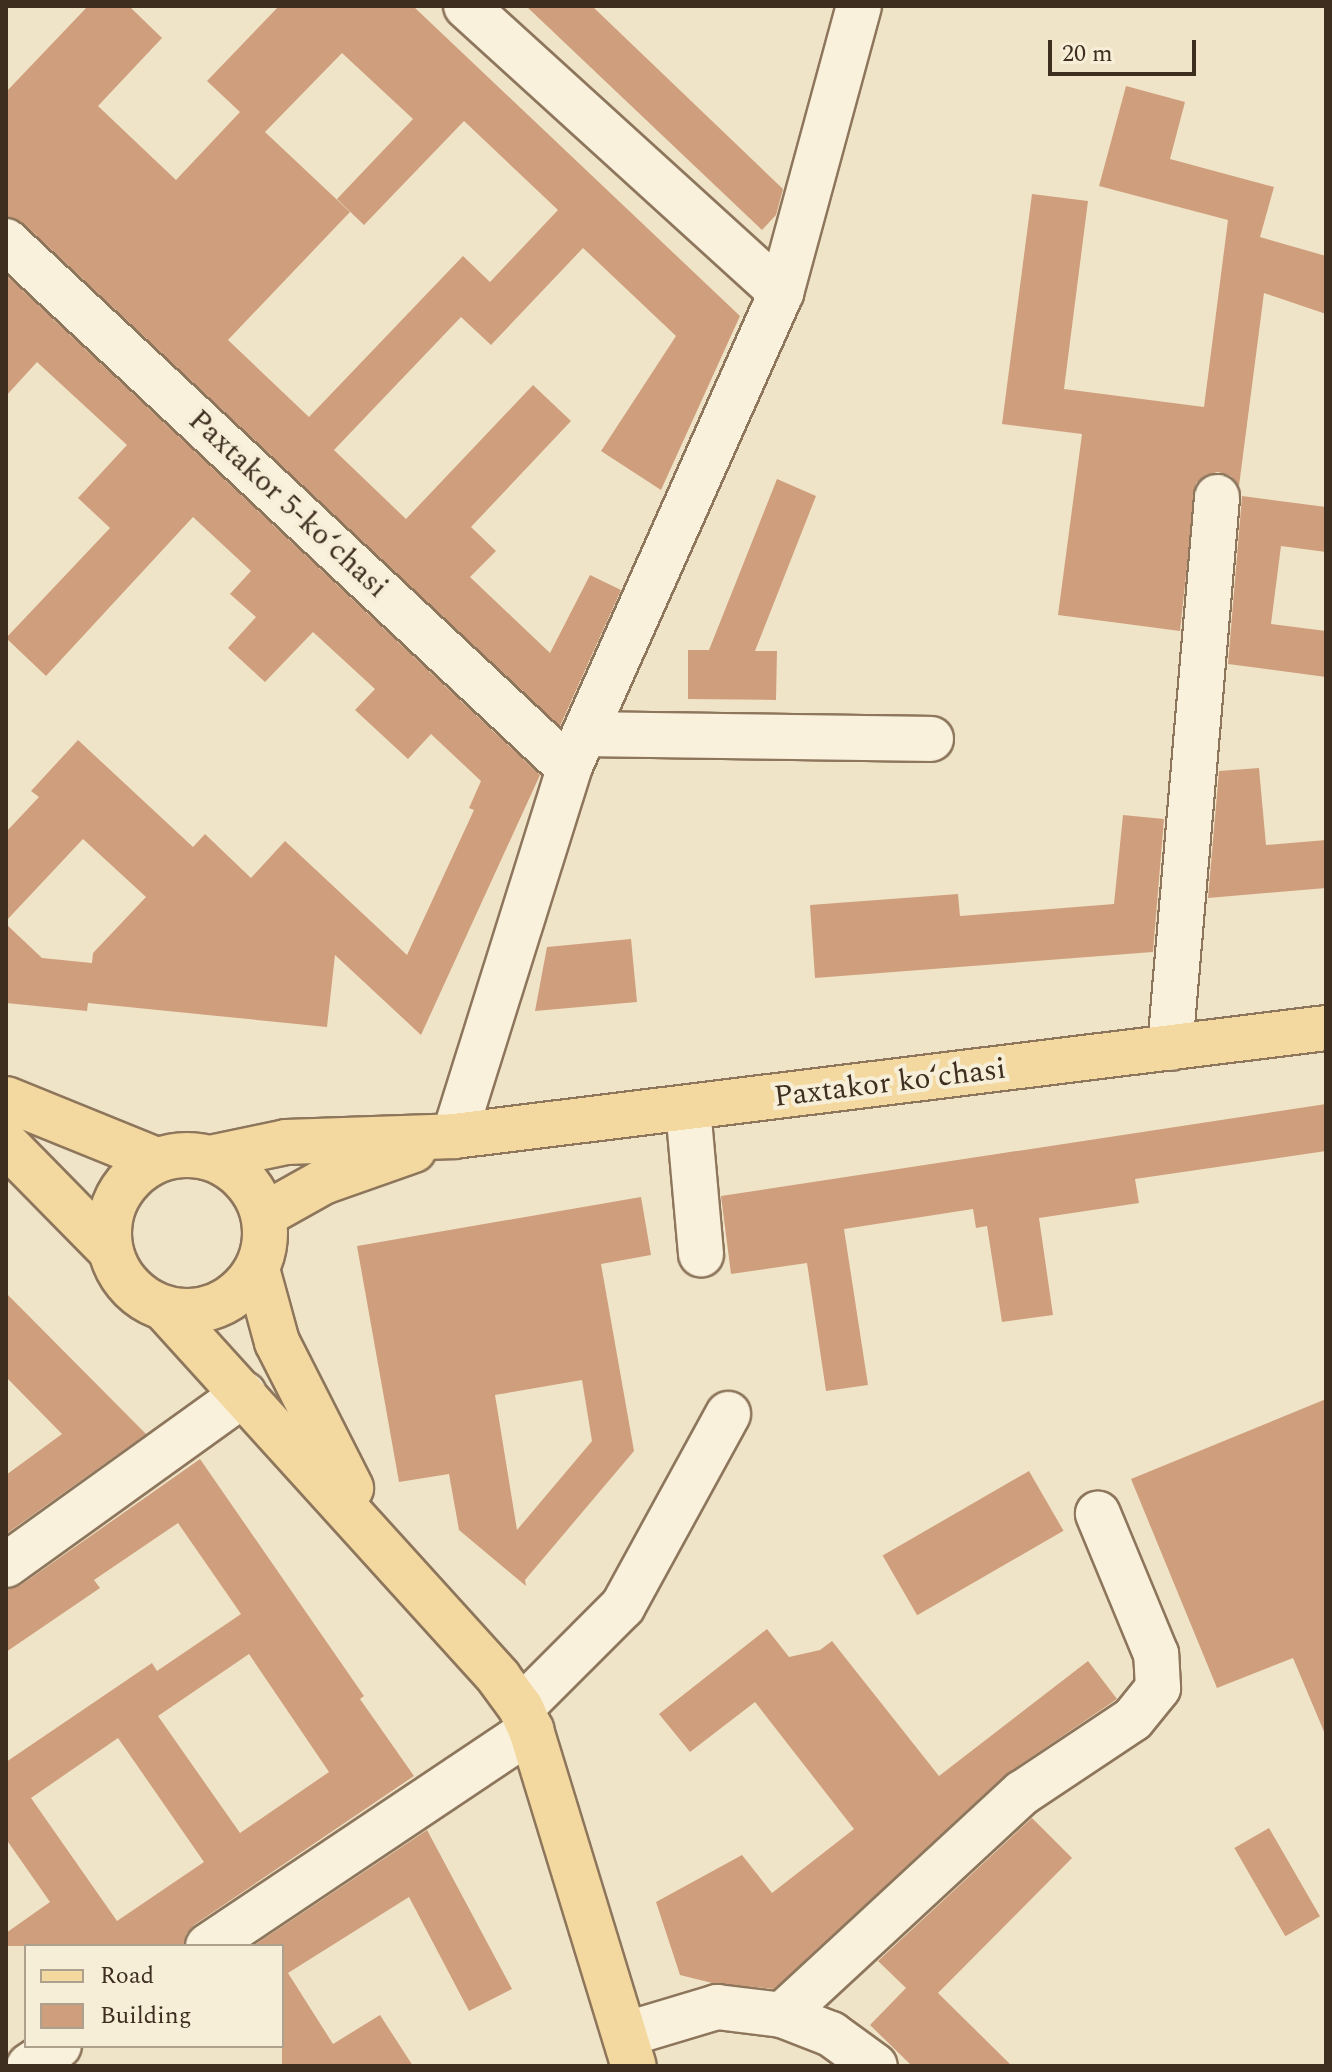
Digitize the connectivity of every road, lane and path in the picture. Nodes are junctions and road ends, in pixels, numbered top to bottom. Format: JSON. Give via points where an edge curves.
{"nodes":[{"id":1,"x":466,"y":6,"type":"edge"},
{"id":2,"x":859,"y":6,"type":"edge"},
{"id":3,"x":6,"y":241,"type":"edge"},
{"id":4,"x":781,"y":293,"type":"junction"},
{"id":5,"x":1217,"y":497,"type":"dead end"},
{"id":6,"x":931,"y":739,"type":"dead end"},
{"id":7,"x":577,"y":751,"type":"junction"},
{"id":8,"x":1326,"y":1028,"type":"edge"},
{"id":9,"x":1170,"y":1048,"type":"junction"},
{"id":10,"x":6,"y":1099,"type":"edge"},
{"id":11,"x":688,"y":1108,"type":"junction"},
{"id":12,"x":454,"y":1136,"type":"junction"},
{"id":13,"x":6,"y":1144,"type":"edge"},
{"id":14,"x":210,"y":1158,"type":"junction"},
{"id":15,"x":156,"y":1160,"type":"junction"},
{"id":16,"x":264,"y":1215,"type":"junction"},
{"id":17,"x":110,"y":1250,"type":"junction"},
{"id":18,"x":701,"y":1254,"type":"dead end"},
{"id":19,"x":257,"y":1269,"type":"junction"},
{"id":20,"x":164,"y":1308,"type":"junction"},
{"id":21,"x":244,"y":1394,"type":"junction"},
{"id":22,"x":728,"y":1414,"type":"dead end"},
{"id":23,"x":1098,"y":1514,"type":"dead end"},
{"id":24,"x":384,"y":1550,"type":"junction"},
{"id":25,"x":6,"y":1565,"type":"edge"},
{"id":26,"x":526,"y":1719,"type":"junction"},
{"id":27,"x":211,"y":1944,"type":"edge"},
{"id":28,"x":782,"y":2015,"type":"junction"},
{"id":29,"x":56,"y":2048,"type":"edge"},
{"id":30,"x":631,"y":2050,"type":"edge"},
{"id":31,"x":29,"y":2066,"type":"edge"},
{"id":32,"x":875,"y":2066,"type":"edge"}],
"edges":[{"from":1,"to":4,"type":"street"},
{"from":2,"to":4,"type":"street"},
{"from":3,"to":7,"type":"street","name":"Paxtakor 5-koʻchasi"},
{"from":4,"to":7,"type":"street"},
{"from":5,"to":9,"type":"street"},
{"from":6,"to":7,"type":"street"},
{"from":7,"to":12,"type":"street"},
{"from":8,"to":9,"type":"main road","name":"Paxtakor koʻchasi"},
{"from":9,"to":11,"type":"main road","name":"Paxtakor koʻchasi"},
{"from":10,"to":15,"type":"main road"},
{"from":11,"to":12,"type":"main road","name":"Paxtakor koʻchasi"},
{"from":11,"to":18,"type":"street"},
{"from":12,"to":14,"type":"main road","via":[[286,1142]]},
{"from":12,"to":16,"type":"main road","via":[[323,1182]]},
{"from":13,"to":17,"type":"main road"},
{"from":14,"to":15,"type":"main road"},
{"from":14,"to":16,"type":"main road","via":[[234,1170],[253,1190]]},
{"from":15,"to":17,"type":"main road","via":[[134,1175],[117,1198],[109,1223]]},
{"from":16,"to":19,"type":"main road","via":[[265,1242]]},
{"from":17,"to":20,"type":"main road","via":[[121,1275],[140,1295]]},
{"from":19,"to":20,"type":"main road","via":[[241,1290],[218,1305],[191,1311]]},
{"from":19,"to":24,"type":"main road","via":[[277,1342]]},
{"from":20,"to":21,"type":"main road"},
{"from":21,"to":24,"type":"main road"},
{"from":21,"to":25,"type":"street"},
{"from":22,"to":26,"type":"street","via":[[623,1606]]},
{"from":23,"to":28,"type":"street","via":[[1156,1654],[1158,1688],[1133,1719],[1022,1793]]},
{"from":24,"to":26,"type":"main road","via":[[499,1678]]},
{"from":26,"to":27,"type":"street"},
{"from":26,"to":30,"type":"main road"},
{"from":28,"to":30,"type":"street","via":[[717,2007]]},
{"from":28,"to":32,"type":"street","via":[[831,2034]]},
{"from":29,"to":31,"type":"street"}]}
